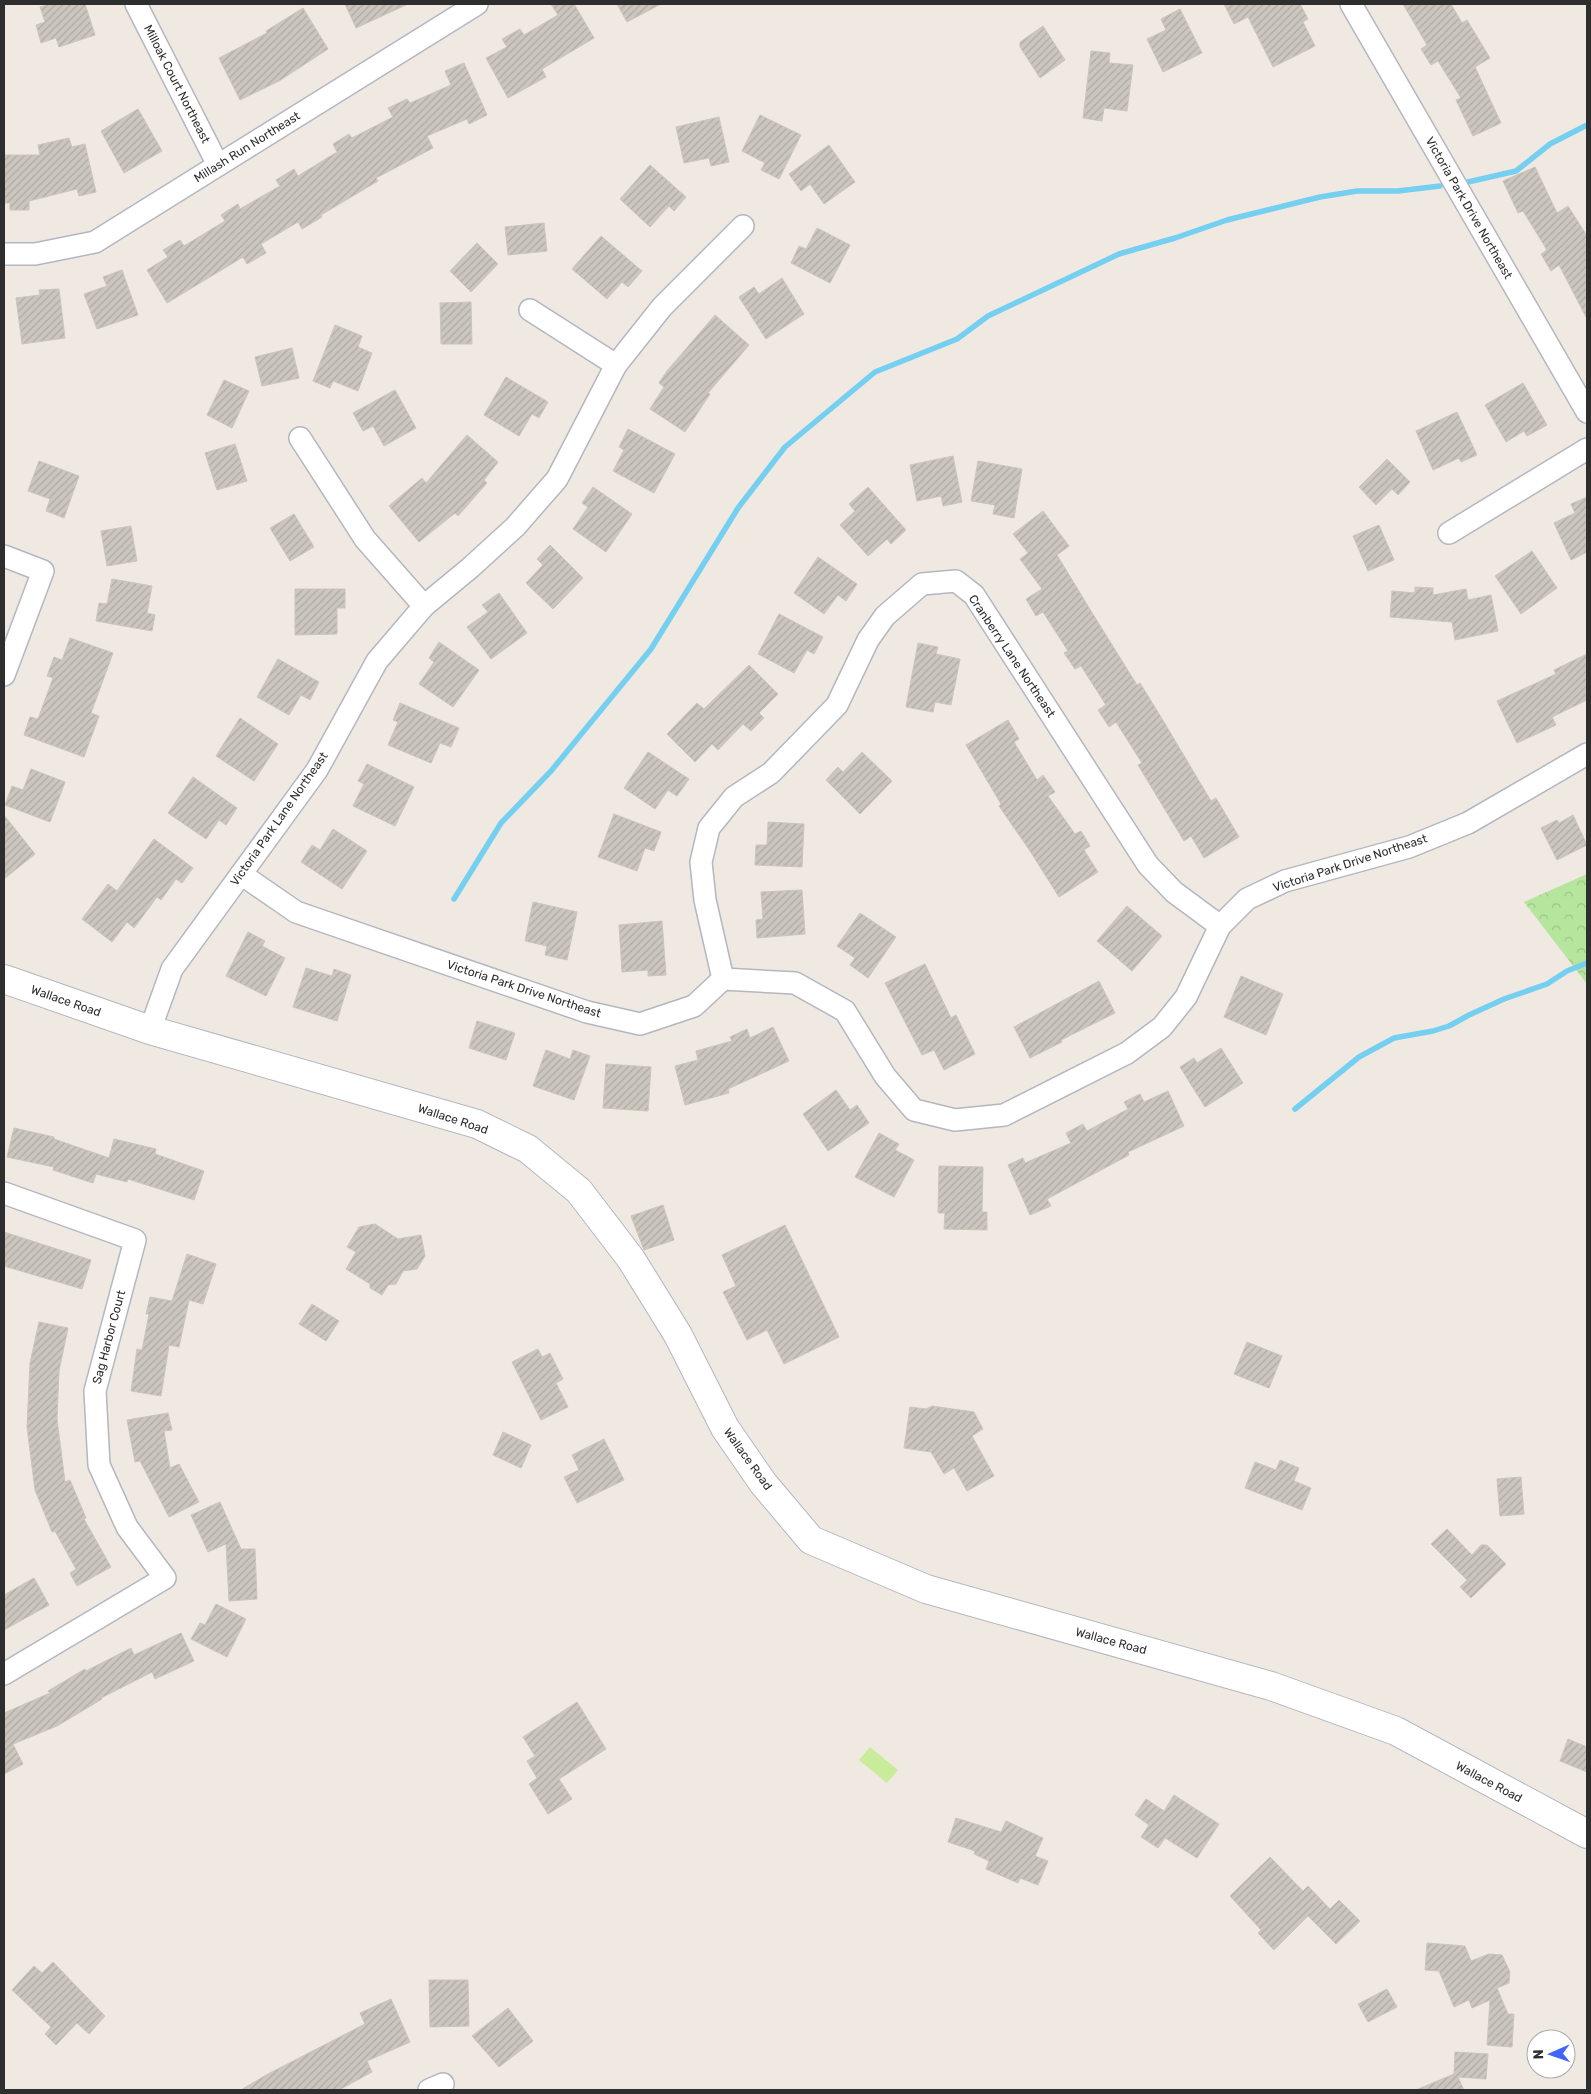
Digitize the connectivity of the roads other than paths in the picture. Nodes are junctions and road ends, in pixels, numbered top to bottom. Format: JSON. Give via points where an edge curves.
{"nodes":[{"id":1,"x":136,"y":4,"type":"edge"},
{"id":2,"x":1351,"y":4,"type":"edge"},
{"id":3,"x":470,"y":6,"type":"edge"},
{"id":4,"x":218,"y":165,"type":"junction"},
{"id":5,"x":743,"y":226,"type":"dead end"},
{"id":6,"x":4,"y":254,"type":"edge"},
{"id":7,"x":530,"y":310,"type":"dead end"},
{"id":8,"x":616,"y":365,"type":"junction"},
{"id":9,"x":1587,"y":412,"type":"edge"},
{"id":10,"x":300,"y":438,"type":"dead end"},
{"id":11,"x":1587,"y":450,"type":"edge"},
{"id":12,"x":1449,"y":533,"type":"dead end"},
{"id":13,"x":4,"y":556,"type":"edge"},
{"id":14,"x":424,"y":606,"type":"junction"},
{"id":15,"x":4,"y":675,"type":"edge"},
{"id":16,"x":1587,"y":754,"type":"edge"},
{"id":17,"x":241,"y":874,"type":"junction"},
{"id":18,"x":1220,"y":926,"type":"junction"},
{"id":19,"x":4,"y":979,"type":"edge"},
{"id":20,"x":723,"y":979,"type":"junction"},
{"id":21,"x":150,"y":1030,"type":"junction"},
{"id":22,"x":4,"y":1193,"type":"edge"},
{"id":23,"x":4,"y":1674,"type":"edge"},
{"id":24,"x":1587,"y":1834,"type":"edge"}],
"edges":[{"from":1,"to":4,"type":"street","name":"Milloak Court Northeast"},
{"from":2,"to":9,"type":"street","name":"Victoria Park Drive Northeast"},
{"from":3,"to":4,"type":"street","name":"Millash Run Northeast"},
{"from":4,"to":6,"type":"street","name":"Millash Run Northeast","via":[[95,242],[35,254]]},
{"from":5,"to":8,"type":"street","name":"Victoria Park Lane Northeast","via":[[662,307]]},
{"from":7,"to":8,"type":"street"},
{"from":8,"to":14,"type":"street","name":"Victoria Park Lane Northeast","via":[[557,479],[515,527]]},
{"from":10,"to":14,"type":"street","via":[[365,539]]},
{"from":11,"to":12,"type":"street"},
{"from":13,"to":15,"type":"street","via":[[43,571]]},
{"from":14,"to":17,"type":"street","name":"Victoria Park Lane Northeast","via":[[377,662],[317,770]]},
{"from":16,"to":18,"type":"street","name":"Victoria Park Drive Northeast","via":[[1468,823],[1409,848],[1285,881],[1247,899]]},
{"from":17,"to":20,"type":"street","name":"Victoria Park Drive Northeast","via":[[296,912],[596,1014],[640,1024],[694,1006]]},
{"from":17,"to":21,"type":"street","name":"Victoria Park Lane Northeast","via":[[172,969]]},
{"from":18,"to":20,"type":"street","name":"Victoria Park Drive Northeast","via":[[1186,997],[1162,1027],[1127,1052],[1004,1115],[955,1120],[914,1110],[885,1076],[845,1011],[795,983]]},
{"from":18,"to":20,"type":"street","name":"Cranberry Lane Northeast","via":[[1174,892],[1148,865],[974,595],[956,581],[922,584],[885,616],[868,640],[837,705],[771,773],[734,797],[709,828],[700,862]]},
{"from":19,"to":21,"type":"street","name":"Wallace Road"},
{"from":21,"to":24,"type":"street","name":"Wallace Road","via":[[477,1124],[528,1149],[579,1191],[631,1259],[678,1335],[725,1428],[763,1483],[811,1540],[926,1589],[1271,1686],[1396,1731]]},
{"from":22,"to":23,"type":"street","name":"Sag Harbor Court","via":[[135,1240],[94,1391],[99,1465],[127,1526],[165,1578]]}]}
